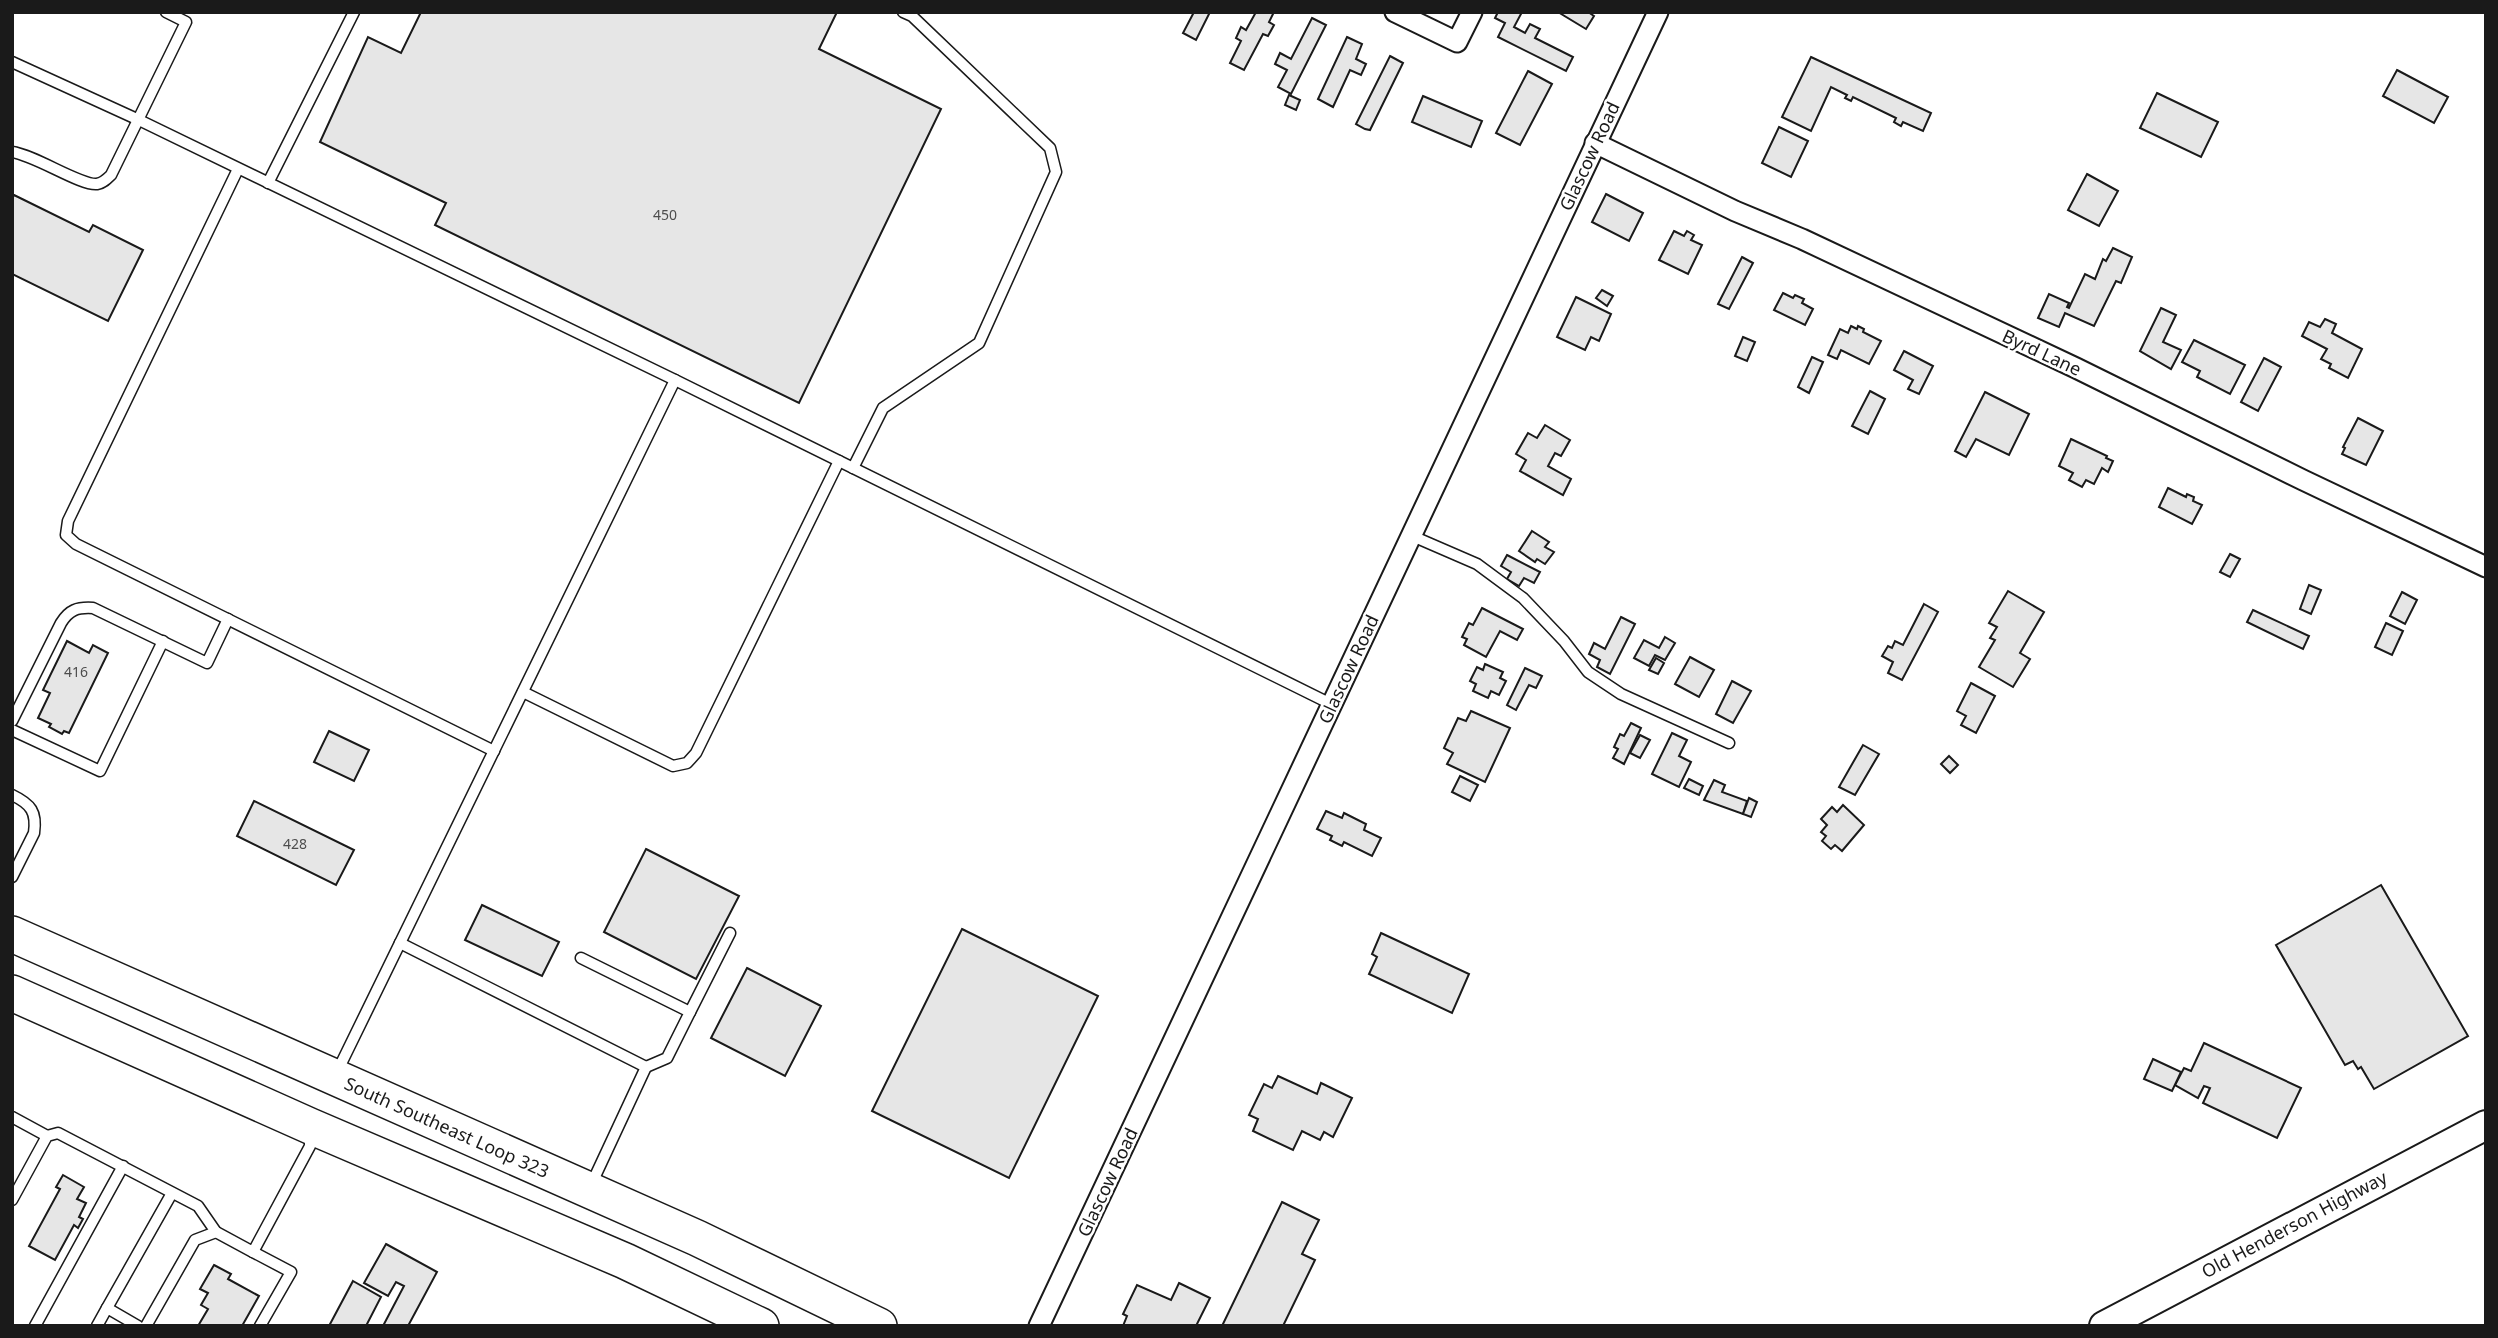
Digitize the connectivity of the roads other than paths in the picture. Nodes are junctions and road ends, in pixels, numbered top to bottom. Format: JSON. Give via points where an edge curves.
{"nodes":[{"id":1,"x":166,"y":12,"type":"edge"},
{"id":2,"x":354,"y":12,"type":"edge"},
{"id":3,"x":903,"y":12,"type":"edge"},
{"id":4,"x":1395,"y":12,"type":"edge"},
{"id":5,"x":1472,"y":12,"type":"edge"},
{"id":6,"x":1657,"y":12,"type":"edge"},
{"id":7,"x":12,"y":62,"type":"edge"},
{"id":8,"x":139,"y":120,"type":"junction"},
{"id":9,"x":1595,"y":143,"type":"junction"},
{"id":10,"x":12,"y":152,"type":"edge"},
{"id":11,"x":238,"y":169,"type":"junction"},
{"id":12,"x":268,"y":183,"type":"junction"},
{"id":13,"x":675,"y":380,"type":"junction"},
{"id":14,"x":839,"y":461,"type":"junction"},
{"id":15,"x":853,"y":468,"type":"junction"},
{"id":16,"x":1410,"y":535,"type":"junction"},
{"id":17,"x":2486,"y":567,"type":"edge"},
{"id":18,"x":228,"y":619,"type":"junction"},
{"id":19,"x":163,"y":641,"type":"junction"},
{"id":20,"x":523,"y":692,"type":"junction"},
{"id":21,"x":1331,"y":704,"type":"junction"},
{"id":22,"x":12,"y":721,"type":"edge"},
{"id":23,"x":12,"y":730,"type":"edge"},
{"id":24,"x":1729,"y":743,"type":"dead end"},
{"id":25,"x":494,"y":751,"type":"junction"},
{"id":26,"x":12,"y":795,"type":"edge"},
{"id":27,"x":12,"y":877,"type":"edge"},
{"id":28,"x":730,"y":933,"type":"dead end"},
{"id":29,"x":12,"y":934,"type":"edge"},
{"id":30,"x":400,"y":943,"type":"junction"},
{"id":31,"x":581,"y":958,"type":"dead end"},
{"id":32,"x":12,"y":993,"type":"edge"},
{"id":33,"x":690,"y":1012,"type":"junction"},
{"id":34,"x":646,"y":1067,"type":"junction"},
{"id":35,"x":334,"y":1079,"type":"junction"},
{"id":36,"x":12,"y":1117,"type":"edge"},
{"id":37,"x":2486,"y":1125,"type":"edge"},
{"id":38,"x":310,"y":1126,"type":"junction"},
{"id":39,"x":47,"y":1136,"type":"junction"},
{"id":40,"x":123,"y":1166,"type":"junction"},
{"id":41,"x":589,"y":1190,"type":"junction"},
{"id":42,"x":172,"y":1192,"type":"junction"},
{"id":43,"x":12,"y":1200,"type":"edge"},
{"id":44,"x":216,"y":1232,"type":"junction"},
{"id":45,"x":253,"y":1251,"type":"junction"},
{"id":46,"x":107,"y":1308,"type":"junction"},
{"id":47,"x":863,"y":1322,"type":"edge"},
{"id":48,"x":34,"y":1326,"type":"edge"},
{"id":49,"x":97,"y":1326,"type":"edge"},
{"id":50,"x":138,"y":1326,"type":"edge"},
{"id":51,"x":146,"y":1326,"type":"edge"},
{"id":52,"x":260,"y":1326,"type":"edge"},
{"id":53,"x":761,"y":1326,"type":"edge"},
{"id":54,"x":1039,"y":1326,"type":"edge"},
{"id":55,"x":2104,"y":1326,"type":"edge"}],
"edges":[{"from":1,"to":8,"type":"lane","via":[[186,22]]},
{"from":2,"to":12,"type":"lane"},
{"from":3,"to":15,"type":"lane","via":[[1050,148],[1056,172],[979,343],[883,408]]},
{"from":4,"to":5,"type":"street","via":[[1457,42]]},
{"from":6,"to":9,"type":"street","name":"Glascow Road"},
{"from":7,"to":8,"type":"lane"},
{"from":8,"to":10,"type":"lane","via":[[103,183],[90,184]]},
{"from":8,"to":11,"type":"lane"},
{"from":9,"to":16,"type":"street","name":"Glascow Road"},
{"from":9,"to":17,"type":"street","name":"Byrd Lane","via":[[2077,368]]},
{"from":11,"to":12,"type":"lane"},
{"from":11,"to":18,"type":"lane","via":[[68,521],[66,535]]},
{"from":12,"to":13,"type":"lane"},
{"from":13,"to":14,"type":"lane"},
{"from":13,"to":20,"type":"lane"},
{"from":14,"to":15,"type":"lane"},
{"from":14,"to":20,"type":"lane","via":[[696,753],[687,763],[673,766]]},
{"from":15,"to":21,"type":"lane"},
{"from":16,"to":21,"type":"street","name":"Glascow Road"},
{"from":16,"to":24,"type":"lane","via":[[1477,564],[1523,598],[1588,672],[1621,694]]},
{"from":18,"to":19,"type":"lane","via":[[207,663]]},
{"from":18,"to":25,"type":"lane"},
{"from":19,"to":22,"type":"lane","via":[[93,608],[69,612]]},
{"from":19,"to":23,"type":"lane","via":[[100,771]]},
{"from":20,"to":25,"type":"lane"},
{"from":21,"to":54,"type":"street","name":"Glascow Road"},
{"from":25,"to":30,"type":"lane"},
{"from":26,"to":27,"type":"lane","via":[[29,804],[35,826]]},
{"from":28,"to":33,"type":"lane"},
{"from":29,"to":35,"type":"highway","name":"South Southeast Loop 323"},
{"from":30,"to":34,"type":"lane"},
{"from":30,"to":35,"type":"lane"},
{"from":31,"to":33,"type":"lane"},
{"from":32,"to":38,"type":"highway"},
{"from":33,"to":34,"type":"lane","via":[[667,1058]]},
{"from":34,"to":41,"type":"lane"},
{"from":35,"to":38,"type":"highway"},
{"from":35,"to":41,"type":"highway","name":"South Southeast Loop 323"},
{"from":36,"to":39,"type":"lane"},
{"from":37,"to":55,"type":"main road","name":"Old Henderson Highway"},
{"from":38,"to":45,"type":"lane","via":[[310,1146]]},
{"from":38,"to":53,"type":"highway","via":[[625,1261]]},
{"from":39,"to":40,"type":"lane","via":[[58,1133]]},
{"from":39,"to":43,"type":"lane"},
{"from":40,"to":42,"type":"lane"},
{"from":40,"to":48,"type":"lane"},
{"from":41,"to":47,"type":"highway","name":"South Southeast Loop 323","via":[[697,1238]]},
{"from":42,"to":44,"type":"lane","via":[[198,1206]]},
{"from":42,"to":46,"type":"lane"},
{"from":44,"to":45,"type":"lane"},
{"from":44,"to":51,"type":"lane","via":[[195,1240]]},
{"from":45,"to":52,"type":"lane","via":[[291,1272]]},
{"from":46,"to":49,"type":"lane"},
{"from":46,"to":50,"type":"lane"}]}
